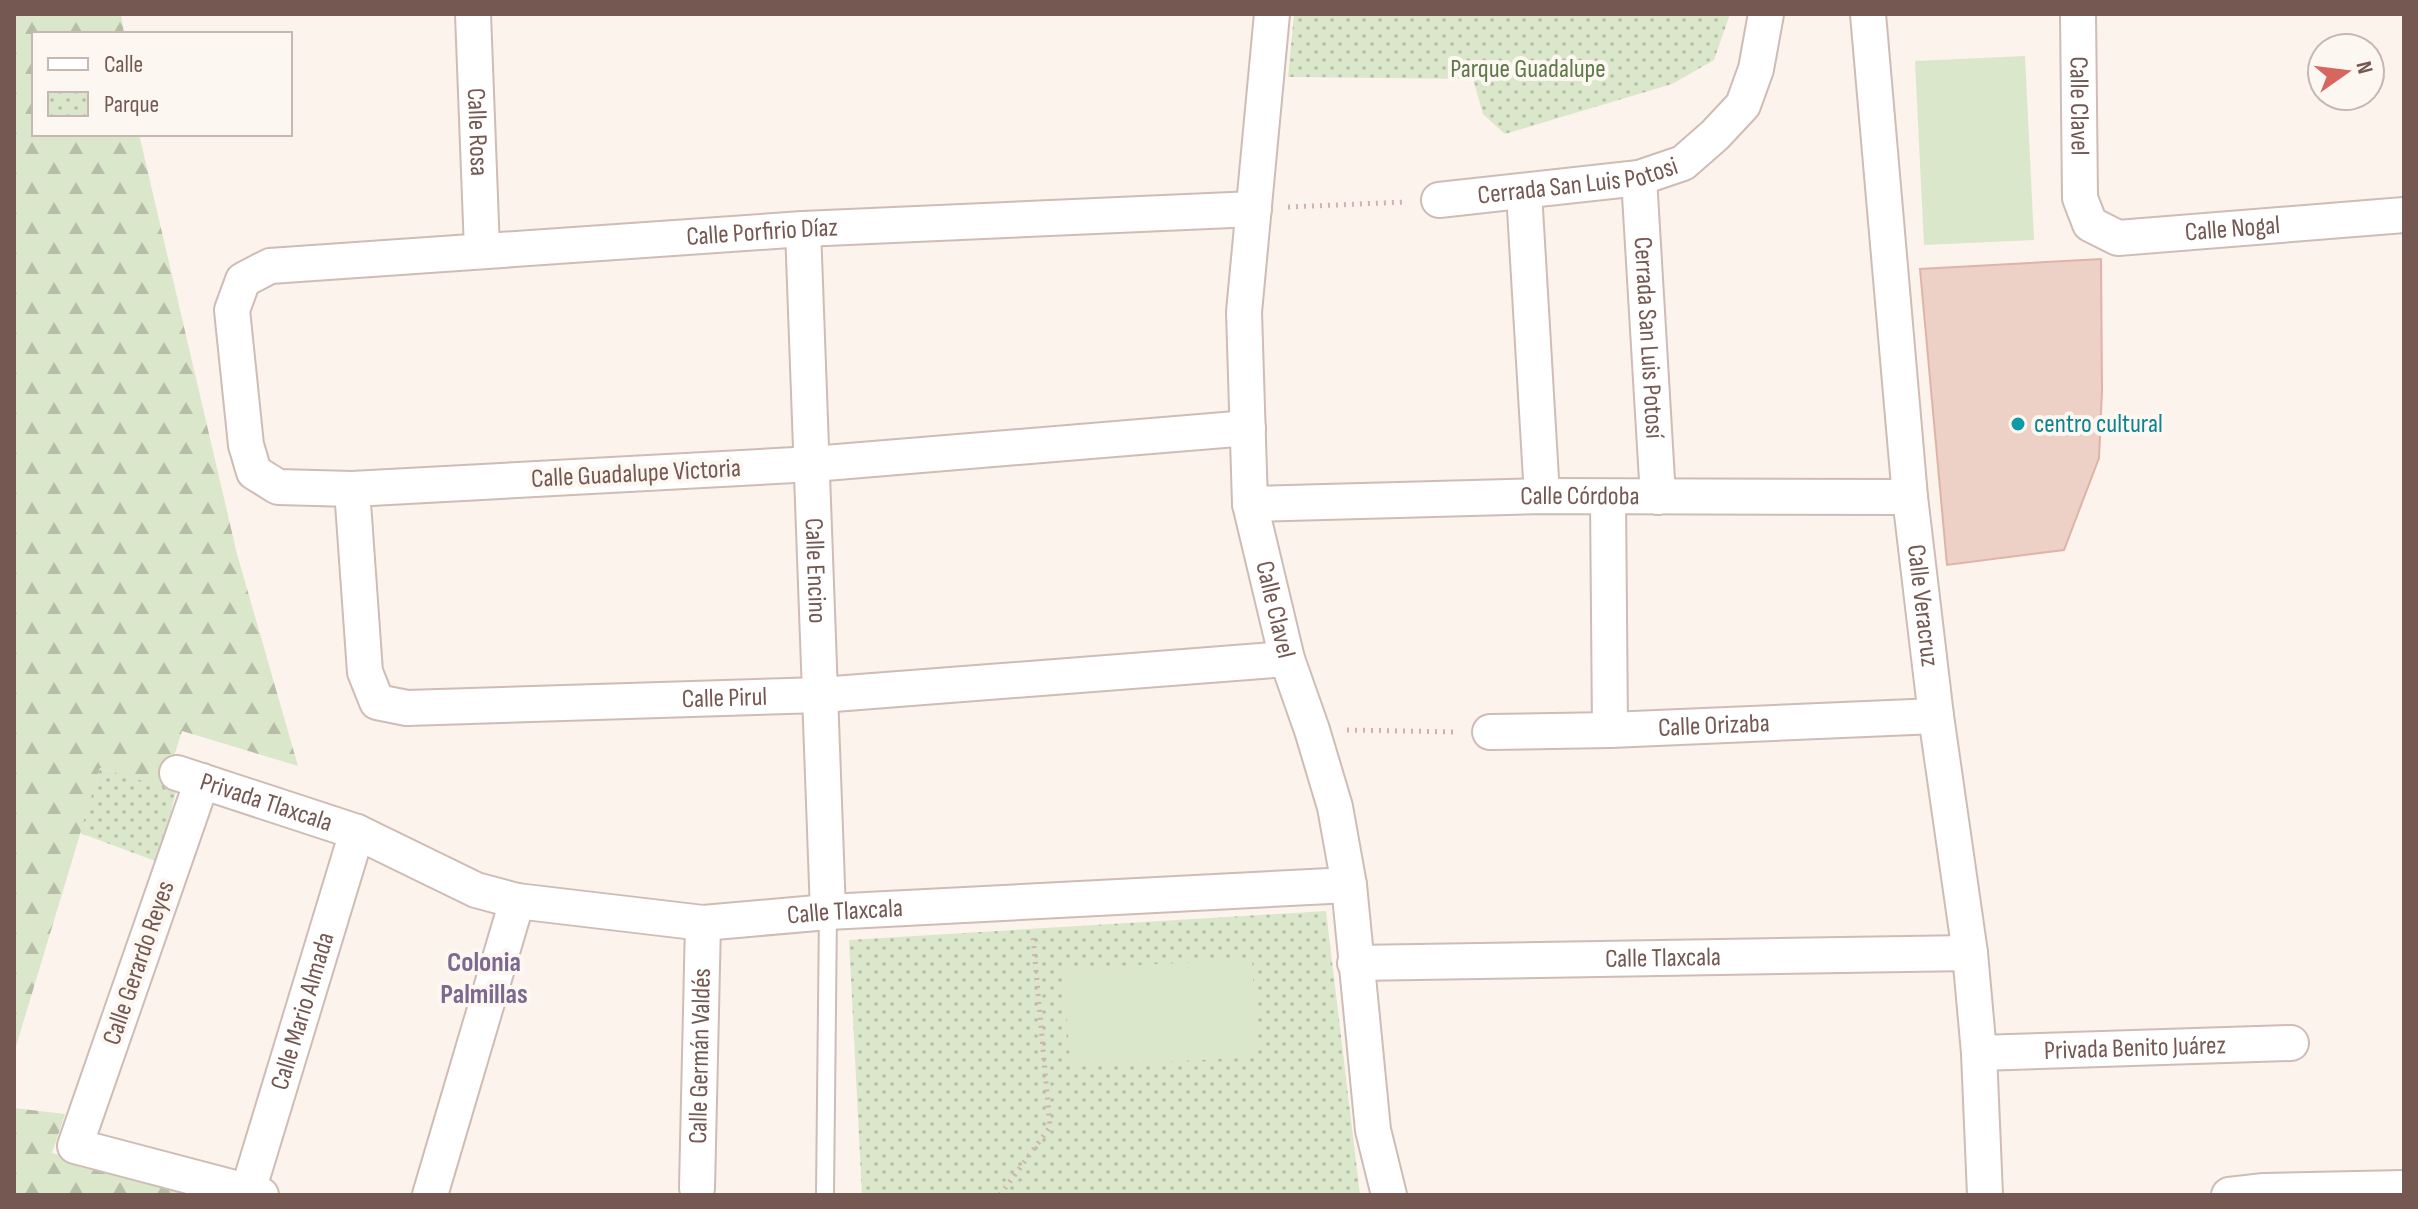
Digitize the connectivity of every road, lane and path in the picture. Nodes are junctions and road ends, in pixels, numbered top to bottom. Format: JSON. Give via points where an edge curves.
{"nodes":[{"id":1,"x":473,"y":14,"type":"edge"},
{"id":2,"x":1272,"y":14,"type":"edge"},
{"id":3,"x":1766,"y":14,"type":"edge"},
{"id":4,"x":1868,"y":14,"type":"edge"},
{"id":5,"x":2078,"y":14,"type":"edge"},
{"id":6,"x":1639,"y":178,"type":"junction"},
{"id":7,"x":1524,"y":192,"type":"junction"},
{"id":8,"x":2080,"y":198,"type":"joint"},
{"id":9,"x":1439,"y":200,"type":"joint"},
{"id":10,"x":1254,"y":209,"type":"junction"},
{"id":11,"x":2404,"y":215,"type":"edge"},
{"id":12,"x":803,"y":229,"type":"junction"},
{"id":13,"x":482,"y":250,"type":"junction"},
{"id":14,"x":270,"y":266,"type":"joint"},
{"id":15,"x":1248,"y":428,"type":"junction"},
{"id":16,"x":813,"y":464,"type":"junction"},
{"id":17,"x":352,"y":489,"type":"junction"},
{"id":18,"x":1542,"y":496,"type":"junction"},
{"id":19,"x":1608,"y":497,"type":"junction"},
{"id":20,"x":1658,"y":497,"type":"junction"},
{"id":21,"x":1910,"y":497,"type":"junction"},
{"id":22,"x":1250,"y":504,"type":"junction"},
{"id":23,"x":1287,"y":659,"type":"junction"},
{"id":24,"x":821,"y":695,"type":"junction"},
{"id":25,"x":1936,"y":716,"type":"junction"},
{"id":26,"x":1312,"y":730,"type":"junction"},
{"id":27,"x":1610,"y":730,"type":"junction"},
{"id":28,"x":1490,"y":732,"type":"joint"},
{"id":29,"x":190,"y":777,"type":"joint"},
{"id":30,"x":357,"y":832,"type":"junction"},
{"id":31,"x":1349,"y":885,"type":"junction"},
{"id":32,"x":517,"y":901,"type":"junction"},
{"id":33,"x":1030,"y":902,"type":"junction"},
{"id":34,"x":828,"y":912,"type":"junction"},
{"id":35,"x":703,"y":923,"type":"junction"},
{"id":36,"x":1970,"y":953,"type":"junction"},
{"id":37,"x":1355,"y":963,"type":"junction"},
{"id":38,"x":2291,"y":1043,"type":"dead end"},
{"id":39,"x":1979,"y":1053,"type":"junction"},
{"id":40,"x":697,"y":1188,"type":"dead end"},
{"id":41,"x":2404,"y":1188,"type":"edge"},
{"id":42,"x":255,"y":1193,"type":"edge"},
{"id":43,"x":2264,"y":1193,"type":"edge"},
{"id":44,"x":430,"y":1195,"type":"edge"},
{"id":45,"x":825,"y":1195,"type":"edge"},
{"id":46,"x":1000,"y":1195,"type":"edge"},
{"id":47,"x":1389,"y":1195,"type":"edge"},
{"id":48,"x":1985,"y":1195,"type":"edge"},
{"id":49,"x":2229,"y":1195,"type":"edge"}],
"edges":[{"from":1,"to":13,"type":"street","name":"Calle Rosa"},
{"from":2,"to":10,"type":"street","name":"Calle Clavel"},
{"from":3,"to":6,"type":"street","name":"Cerrada San Luis Potosi","via":[[1743,105],[1683,163]]},
{"from":4,"to":21,"type":"street","name":"Calle Veracruz"},
{"from":5,"to":8,"type":"street","name":"Calle Clavel"},
{"from":6,"to":7,"type":"street","name":"Cerrada San Luis Potosi"},
{"from":6,"to":20,"type":"street","name":"Cerrada San Luis Potosí"},
{"from":7,"to":9,"type":"street","name":"Cerrada San Luis Potosi"},
{"from":7,"to":18,"type":"street"},
{"from":8,"to":11,"type":"street","name":"Calle Nogal","via":[[2090,224],[2118,238]]},
{"from":9,"to":10,"type":"path"},
{"from":10,"to":12,"type":"street","name":"Calle Porfirio Díaz"},
{"from":10,"to":15,"type":"street","name":"Calle Clavel","via":[[1244,312]]},
{"from":12,"to":13,"type":"street","name":"Calle Porfirio Díaz"},
{"from":12,"to":16,"type":"street","name":"Calle Encino"},
{"from":13,"to":14,"type":"street","name":"Calle Porfirio Díaz"},
{"from":14,"to":17,"type":"street","name":"Calle Guadalupe Victoria","via":[[243,280],[232,310],[246,445],[254,472],[278,487]]},
{"from":15,"to":16,"type":"street","name":"Calle Guadalupe Victoria"},
{"from":15,"to":22,"type":"street","name":"Calle Clavel"},
{"from":16,"to":17,"type":"street","name":"Calle Guadalupe Victoria"},
{"from":16,"to":24,"type":"street","name":"Calle Encino"},
{"from":17,"to":24,"type":"street","name":"Calle Pirul","via":[[365,672],[377,702],[407,708]]},
{"from":18,"to":19,"type":"street","name":"Calle Córdoba"},
{"from":18,"to":22,"type":"street","name":"Calle Córdoba"},
{"from":19,"to":20,"type":"street","name":"Calle Córdoba"},
{"from":19,"to":27,"type":"street"},
{"from":20,"to":21,"type":"street","name":"Calle Córdoba"},
{"from":21,"to":25,"type":"street","name":"Calle Veracruz"},
{"from":22,"to":23,"type":"street","name":"Calle Clavel"},
{"from":23,"to":24,"type":"street","name":"Calle Pirul"},
{"from":23,"to":26,"type":"street","name":"Calle Clavel"},
{"from":24,"to":34,"type":"street","name":"Calle Encino"},
{"from":25,"to":27,"type":"street","name":"Calle Orizaba"},
{"from":25,"to":36,"type":"street","name":"Calle Veracruz"},
{"from":26,"to":28,"type":"path"},
{"from":26,"to":31,"type":"street","name":"Calle Clavel","via":[[1335,807]]},
{"from":27,"to":28,"type":"street","name":"Calle Orizaba"},
{"from":29,"to":30,"type":"street","name":"Privada Tlaxcala"},
{"from":29,"to":42,"type":"street","name":"Calle Gerardo Reyes","via":[[75,1146]]},
{"from":30,"to":32,"type":"street","name":"Calle Tlaxcala","via":[[476,890]]},
{"from":30,"to":42,"type":"street","name":"Calle Mario Almada"},
{"from":31,"to":33,"type":"street","name":"Calle Tlaxcala"},
{"from":31,"to":37,"type":"street","name":"Calle Clavel"},
{"from":32,"to":35,"type":"street","name":"Calle Tlaxcala"},
{"from":32,"to":44,"type":"street"},
{"from":33,"to":34,"type":"street","name":"Calle Tlaxcala"},
{"from":33,"to":46,"type":"path","via":[[1050,1127]]},
{"from":34,"to":35,"type":"street","name":"Calle Tlaxcala"},
{"from":34,"to":45,"type":"lane"},
{"from":35,"to":40,"type":"street","name":"Calle Germán Valdés"},
{"from":36,"to":37,"type":"street","name":"Calle Tlaxcala"},
{"from":36,"to":39,"type":"street","name":"Calle Veracruz"},
{"from":37,"to":47,"type":"street","name":"Calle Clavel","via":[[1373,1130]]},
{"from":38,"to":39,"type":"street","name":"Privada Benito Juárez"},
{"from":39,"to":48,"type":"street","name":"Calle Veracruz"},
{"from":41,"to":43,"type":"street"},
{"from":43,"to":49,"type":"street"}]}
